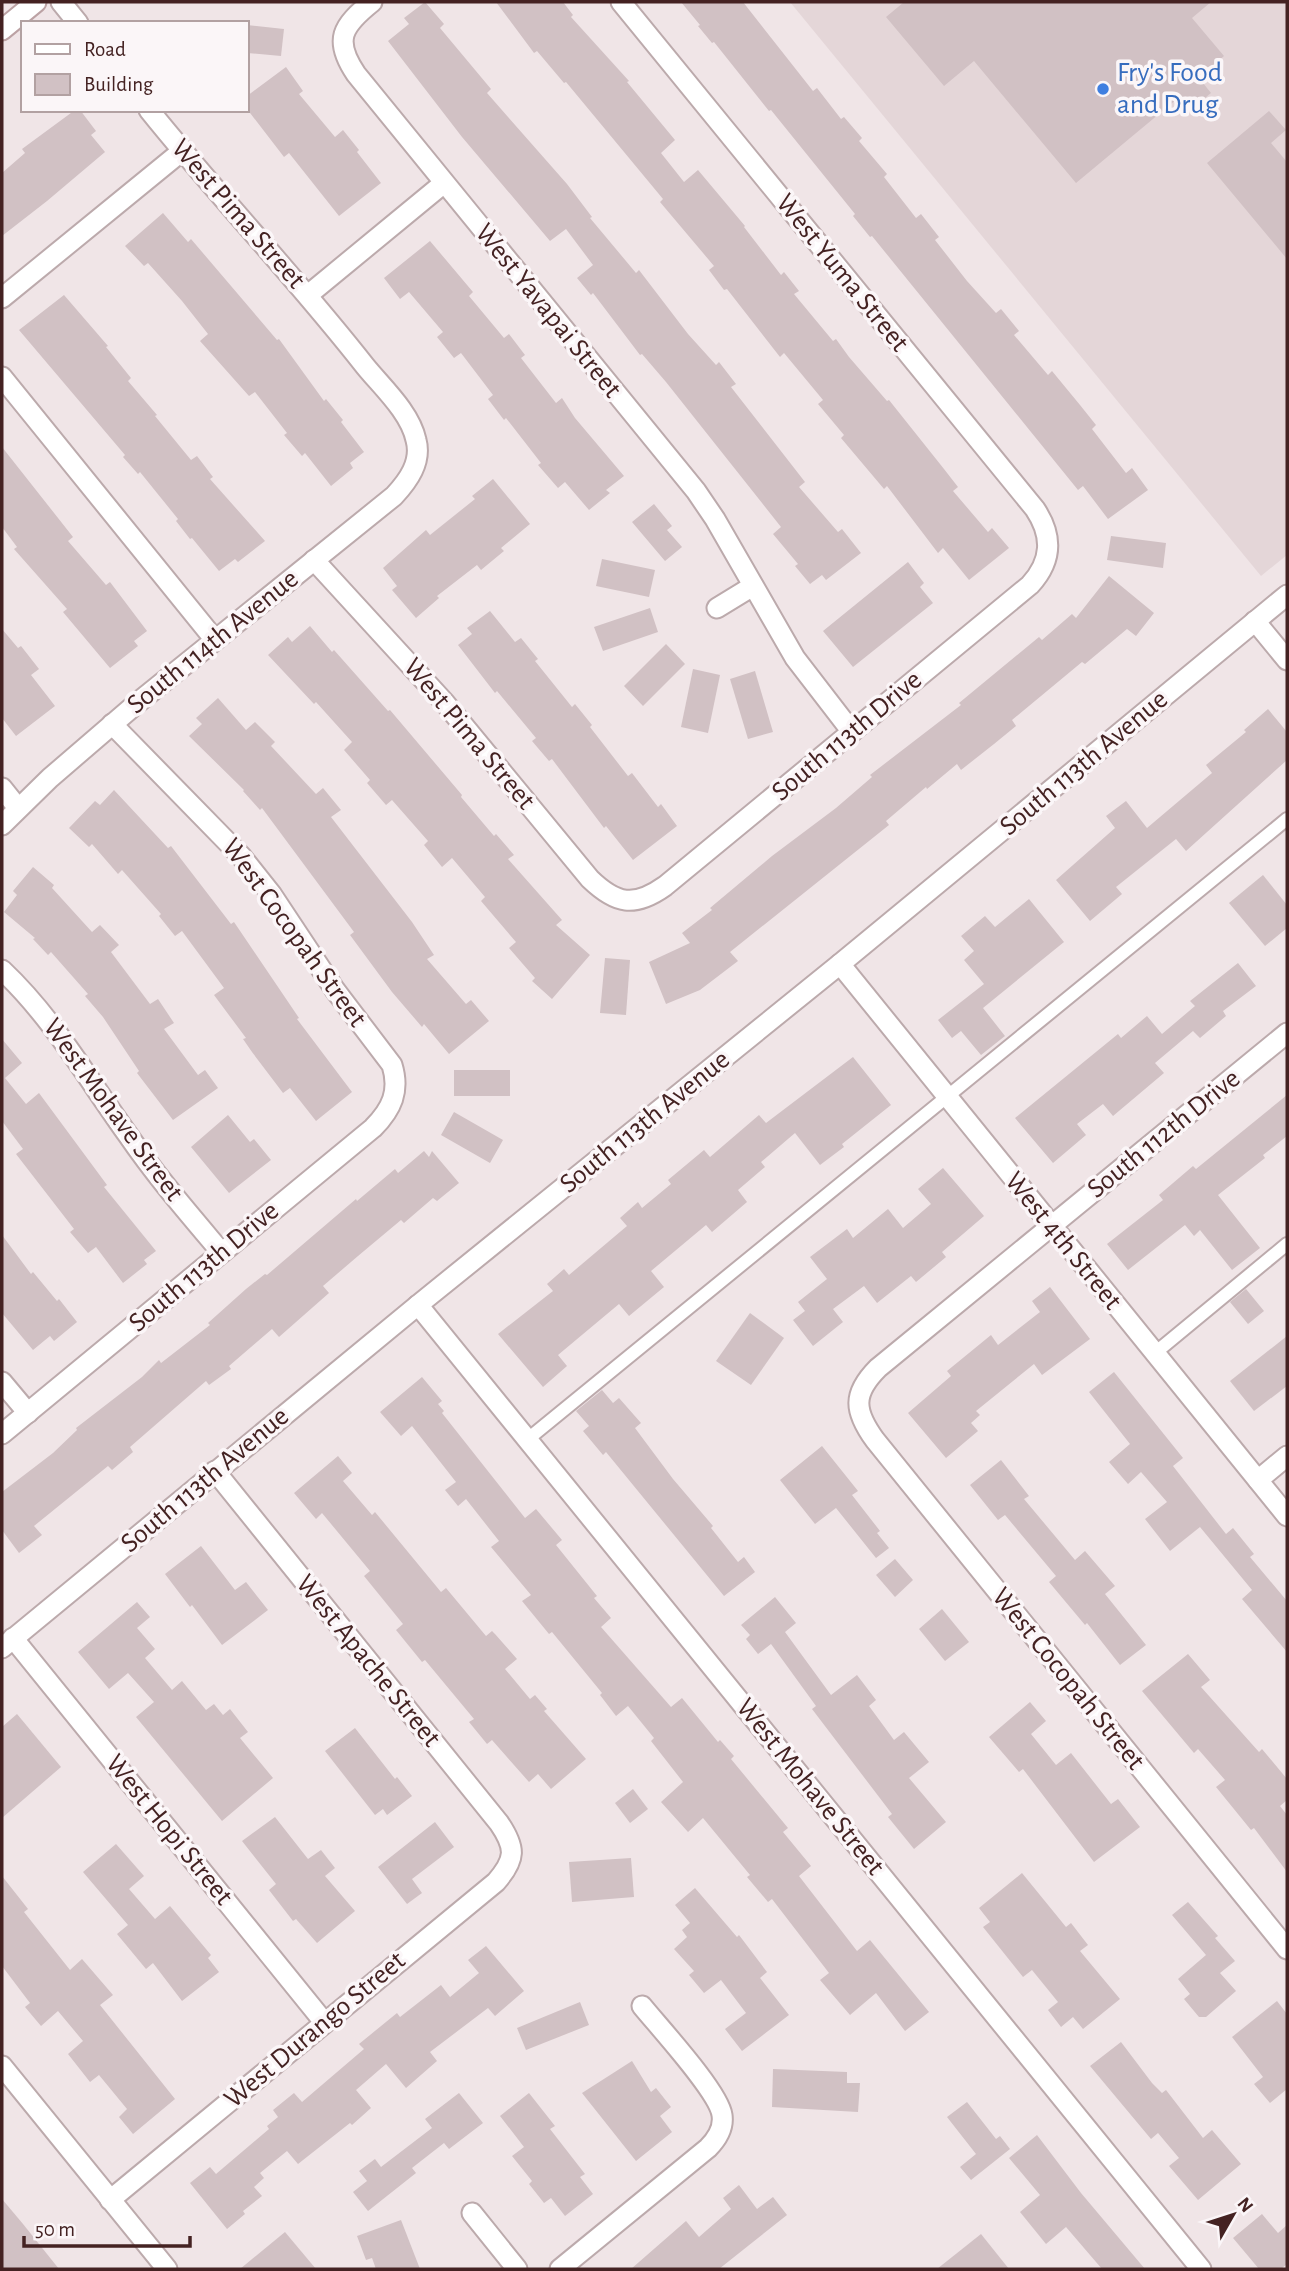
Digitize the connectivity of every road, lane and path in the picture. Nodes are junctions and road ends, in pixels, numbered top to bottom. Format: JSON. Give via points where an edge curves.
{"nodes":[{"id":1,"x":36,"y":2,"type":"edge"},
{"id":2,"x":61,"y":2,"type":"edge"},
{"id":3,"x":372,"y":2,"type":"edge"},
{"id":4,"x":621,"y":2,"type":"edge"},
{"id":5,"x":76,"y":21,"type":"edge"},
{"id":6,"x":2,"y":30,"type":"edge"},
{"id":7,"x":151,"y":112,"type":"edge"},
{"id":8,"x":182,"y":151,"type":"junction"},
{"id":9,"x":443,"y":183,"type":"junction"},
{"id":10,"x":308,"y":295,"type":"junction"},
{"id":11,"x":2,"y":298,"type":"edge"},
{"id":12,"x":2,"y":377,"type":"edge"},
{"id":13,"x":418,"y":456,"type":"joint"},
{"id":14,"x":1049,"y":550,"type":"joint"},
{"id":15,"x":314,"y":560,"type":"junction"},
{"id":16,"x":753,"y":586,"type":"junction"},
{"id":17,"x":1287,"y":595,"type":"edge"},
{"id":18,"x":717,"y":608,"type":"dead end"},
{"id":19,"x":1255,"y":621,"type":"junction"},
{"id":20,"x":215,"y":640,"type":"junction"},
{"id":21,"x":1287,"y":660,"type":"edge"},
{"id":22,"x":112,"y":724,"type":"junction"},
{"id":23,"x":852,"y":732,"type":"junction"},
{"id":24,"x":2,"y":789,"type":"edge"},
{"id":25,"x":18,"y":808,"type":"junction"},
{"id":26,"x":1287,"y":819,"type":"edge"},
{"id":27,"x":2,"y":825,"type":"edge"},
{"id":28,"x":626,"y":902,"type":"joint"},
{"id":29,"x":840,"y":964,"type":"junction"},
{"id":30,"x":2,"y":970,"type":"edge"},
{"id":31,"x":1287,"y":1033,"type":"edge"},
{"id":32,"x":396,"y":1093,"type":"joint"},
{"id":33,"x":946,"y":1097,"type":"junction"},
{"id":34,"x":1051,"y":1227,"type":"junction"},
{"id":35,"x":1287,"y":1244,"type":"edge"},
{"id":36,"x":221,"y":1252,"type":"junction"},
{"id":37,"x":418,"y":1304,"type":"junction"},
{"id":38,"x":1155,"y":1353,"type":"junction"},
{"id":39,"x":2,"y":1382,"type":"edge"},
{"id":40,"x":858,"y":1403,"type":"joint"},
{"id":41,"x":28,"y":1413,"type":"junction"},
{"id":42,"x":2,"y":1434,"type":"edge"},
{"id":43,"x":528,"y":1438,"type":"junction"},
{"id":44,"x":1287,"y":1456,"type":"edge"},
{"id":45,"x":215,"y":1471,"type":"junction"},
{"id":46,"x":1258,"y":1480,"type":"junction"},
{"id":47,"x":1287,"y":1516,"type":"edge"},
{"id":48,"x":8,"y":1643,"type":"edge"},
{"id":49,"x":512,"y":1855,"type":"joint"},
{"id":50,"x":1287,"y":1949,"type":"edge"},
{"id":51,"x":642,"y":2006,"type":"dead end"},
{"id":52,"x":324,"y":2022,"type":"junction"},
{"id":53,"x":2,"y":2066,"type":"edge"},
{"id":54,"x":110,"y":2200,"type":"junction"},
{"id":55,"x":472,"y":2213,"type":"dead end"},
{"id":56,"x":167,"y":2269,"type":"edge"},
{"id":57,"x":517,"y":2269,"type":"edge"},
{"id":58,"x":560,"y":2269,"type":"edge"},
{"id":59,"x":1200,"y":2269,"type":"edge"}],
"edges":[{"from":1,"to":6,"type":"street"},
{"from":2,"to":5,"type":"street"},
{"from":3,"to":9,"type":"street","name":"West Yavapai Street","via":[[353,18],[341,39],[344,53]]},
{"from":4,"to":14,"type":"street","name":"West Yuma Street","via":[[1035,509],[1043,520]]},
{"from":7,"to":8,"type":"street","name":"West Pima Street"},
{"from":8,"to":10,"type":"street","name":"West Pima Street"},
{"from":8,"to":11,"type":"street"},
{"from":9,"to":10,"type":"street"},
{"from":9,"to":16,"type":"street","name":"West Yavapai Street","via":[[696,491]]},
{"from":10,"to":13,"type":"street","name":"West Pima Street","via":[[402,411],[416,439]]},
{"from":12,"to":20,"type":"street"},
{"from":13,"to":15,"type":"street","name":"South 114th Avenue","via":[[405,485],[394,496]]},
{"from":14,"to":23,"type":"street","name":"South 113th Drive","via":[[1046,564],[1030,585]]},
{"from":15,"to":20,"type":"street","name":"South 114th Avenue"},
{"from":15,"to":28,"type":"street","name":"West Pima Street","via":[[439,695],[590,879]]},
{"from":16,"to":18,"type":"street"},
{"from":16,"to":23,"type":"street","name":"West Yavapai Street","via":[[795,658]]},
{"from":17,"to":19,"type":"street","name":"South 113th Avenue"},
{"from":19,"to":21,"type":"street"},
{"from":19,"to":29,"type":"street","name":"South 113th Avenue"},
{"from":20,"to":22,"type":"street","name":"South 114th Avenue"},
{"from":22,"to":25,"type":"street","name":"South 114th Avenue"},
{"from":22,"to":32,"type":"street","name":"West Cocopah Street","via":[[225,837],[264,885],[392,1065]]},
{"from":23,"to":28,"type":"street","name":"South 113th Drive","via":[[665,886],[653,895]]},
{"from":24,"to":25,"type":"street"},
{"from":25,"to":27,"type":"street","name":"South 114th Avenue"},
{"from":26,"to":33,"type":"lane"},
{"from":29,"to":33,"type":"street","name":"West 4th Street"},
{"from":29,"to":37,"type":"street","name":"South 113th Avenue"},
{"from":30,"to":36,"type":"street","name":"West Mohave Street","via":[[55,1029],[156,1174]]},
{"from":31,"to":34,"type":"street","name":"South 112th Drive"},
{"from":32,"to":36,"type":"street","name":"South 113th Drive","via":[[373,1128]]},
{"from":33,"to":34,"type":"street","name":"West 4th Street"},
{"from":33,"to":43,"type":"lane"},
{"from":34,"to":38,"type":"street","name":"West 4th Street"},
{"from":34,"to":40,"type":"street","name":"South 112th Drive","via":[[867,1378]]},
{"from":35,"to":38,"type":"lane"},
{"from":36,"to":41,"type":"street","name":"South 113th Drive"},
{"from":37,"to":43,"type":"street","name":"West Mohave Street"},
{"from":37,"to":45,"type":"street","name":"South 113th Avenue"},
{"from":38,"to":46,"type":"street","name":"West 4th Street"},
{"from":39,"to":41,"type":"street"},
{"from":40,"to":50,"type":"street","name":"West Cocopah Street","via":[[860,1417],[875,1440]]},
{"from":41,"to":42,"type":"street","name":"South 113th Drive"},
{"from":43,"to":59,"type":"street","name":"West Mohave Street"},
{"from":44,"to":46,"type":"street"},
{"from":45,"to":48,"type":"street","name":"South 113th Avenue"},
{"from":45,"to":49,"type":"street","name":"West Apache Street","via":[[499,1823]]},
{"from":46,"to":47,"type":"street","name":"West 4th Street"},
{"from":48,"to":52,"type":"street","name":"West Hopi Street"},
{"from":49,"to":52,"type":"street","name":"West Durango Street","via":[[496,1882]]},
{"from":51,"to":58,"type":"street","via":[[713,2093],[723,2122],[708,2148]]},
{"from":52,"to":54,"type":"street","name":"West Durango Street"},
{"from":53,"to":54,"type":"street"},
{"from":54,"to":56,"type":"street"},
{"from":55,"to":57,"type":"street"}]}
